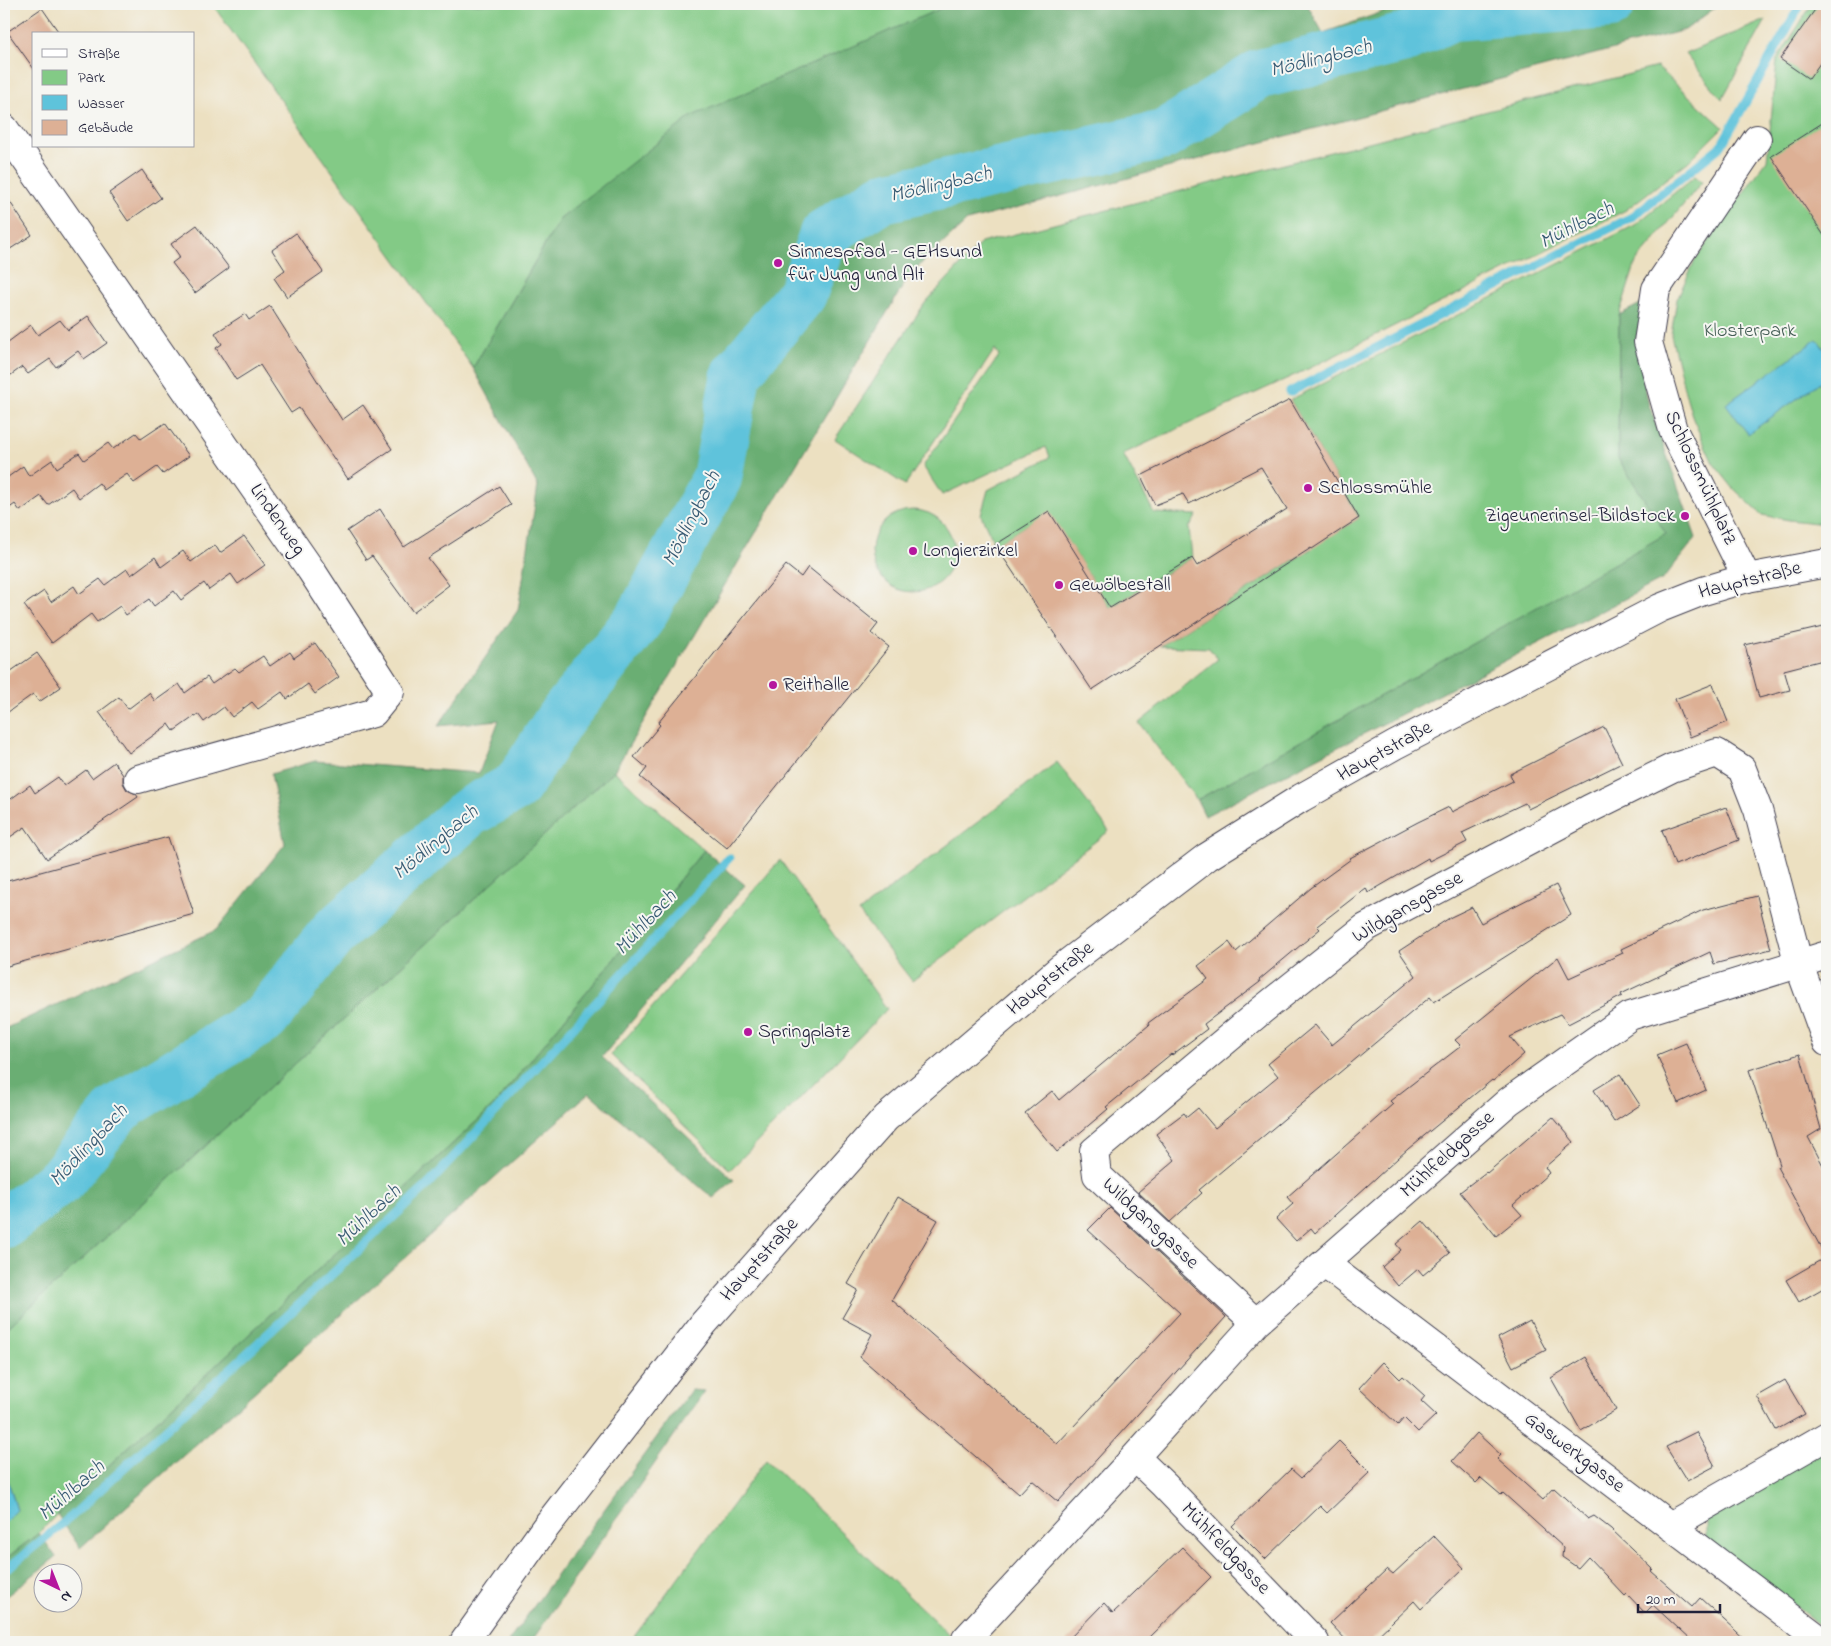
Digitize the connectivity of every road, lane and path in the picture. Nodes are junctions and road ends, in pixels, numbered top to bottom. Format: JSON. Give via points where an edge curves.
{"nodes":[{"id":1,"x":4,"y":128,"type":"edge"},
{"id":2,"x":1757,"y":139,"type":"dead end"},
{"id":3,"x":1827,"y":563,"type":"edge"},
{"id":4,"x":1747,"y":578,"type":"junction"},
{"id":5,"x":138,"y":779,"type":"dead end"},
{"id":6,"x":1827,"y":955,"type":"edge"},
{"id":7,"x":1799,"y":965,"type":"junction"},
{"id":8,"x":1827,"y":1042,"type":"edge"},
{"id":9,"x":1325,"y":1264,"type":"junction"},
{"id":10,"x":1256,"y":1323,"type":"junction"},
{"id":11,"x":1827,"y":1436,"type":"edge"},
{"id":12,"x":1135,"y":1458,"type":"junction"},
{"id":13,"x":1670,"y":1526,"type":"junction"},
{"id":14,"x":966,"y":1639,"type":"dead end"},
{"id":15,"x":464,"y":1642,"type":"edge"},
{"id":16,"x":1314,"y":1642,"type":"edge"},
{"id":17,"x":1823,"y":1642,"type":"edge"}],
"edges":[{"from":1,"to":5,"type":"street","name":"Lindenweg","via":[[306,562],[390,692],[373,713]]},
{"from":2,"to":4,"type":"street","name":"Schlossmühlplatz","via":[[1656,289],[1648,342],[1673,430]]},
{"from":3,"to":4,"type":"street","name":"Hauptstraße"},
{"from":4,"to":15,"type":"street","name":"Hauptstraße","via":[[1703,590],[1660,608],[1404,740],[1309,794],[1207,857],[1060,969],[886,1118],[741,1281],[704,1323],[545,1528]]},
{"from":6,"to":7,"type":"street","name":"Mühlfeldgasse"},
{"from":7,"to":8,"type":"street"},
{"from":7,"to":9,"type":"street","name":"Mühlfeldgasse","via":[[1630,1016],[1509,1101]]},
{"from":7,"to":10,"type":"street","name":"Wildgansgasse","via":[[1755,801],[1742,769],[1717,753],[1672,768],[1588,809],[1365,928],[1094,1151],[1097,1175]]},
{"from":9,"to":10,"type":"street","name":"Mühlfeldgasse"},
{"from":9,"to":13,"type":"street","name":"Gaswerkgasse"},
{"from":10,"to":12,"type":"street","name":"Mühlfeldgasse"},
{"from":11,"to":13,"type":"street"},
{"from":12,"to":14,"type":"street","name":"Mühlfeldgasse"},
{"from":12,"to":16,"type":"street","name":"Mühlfeldgasse"},
{"from":13,"to":17,"type":"street","name":"Gaswerkgasse"}]}
